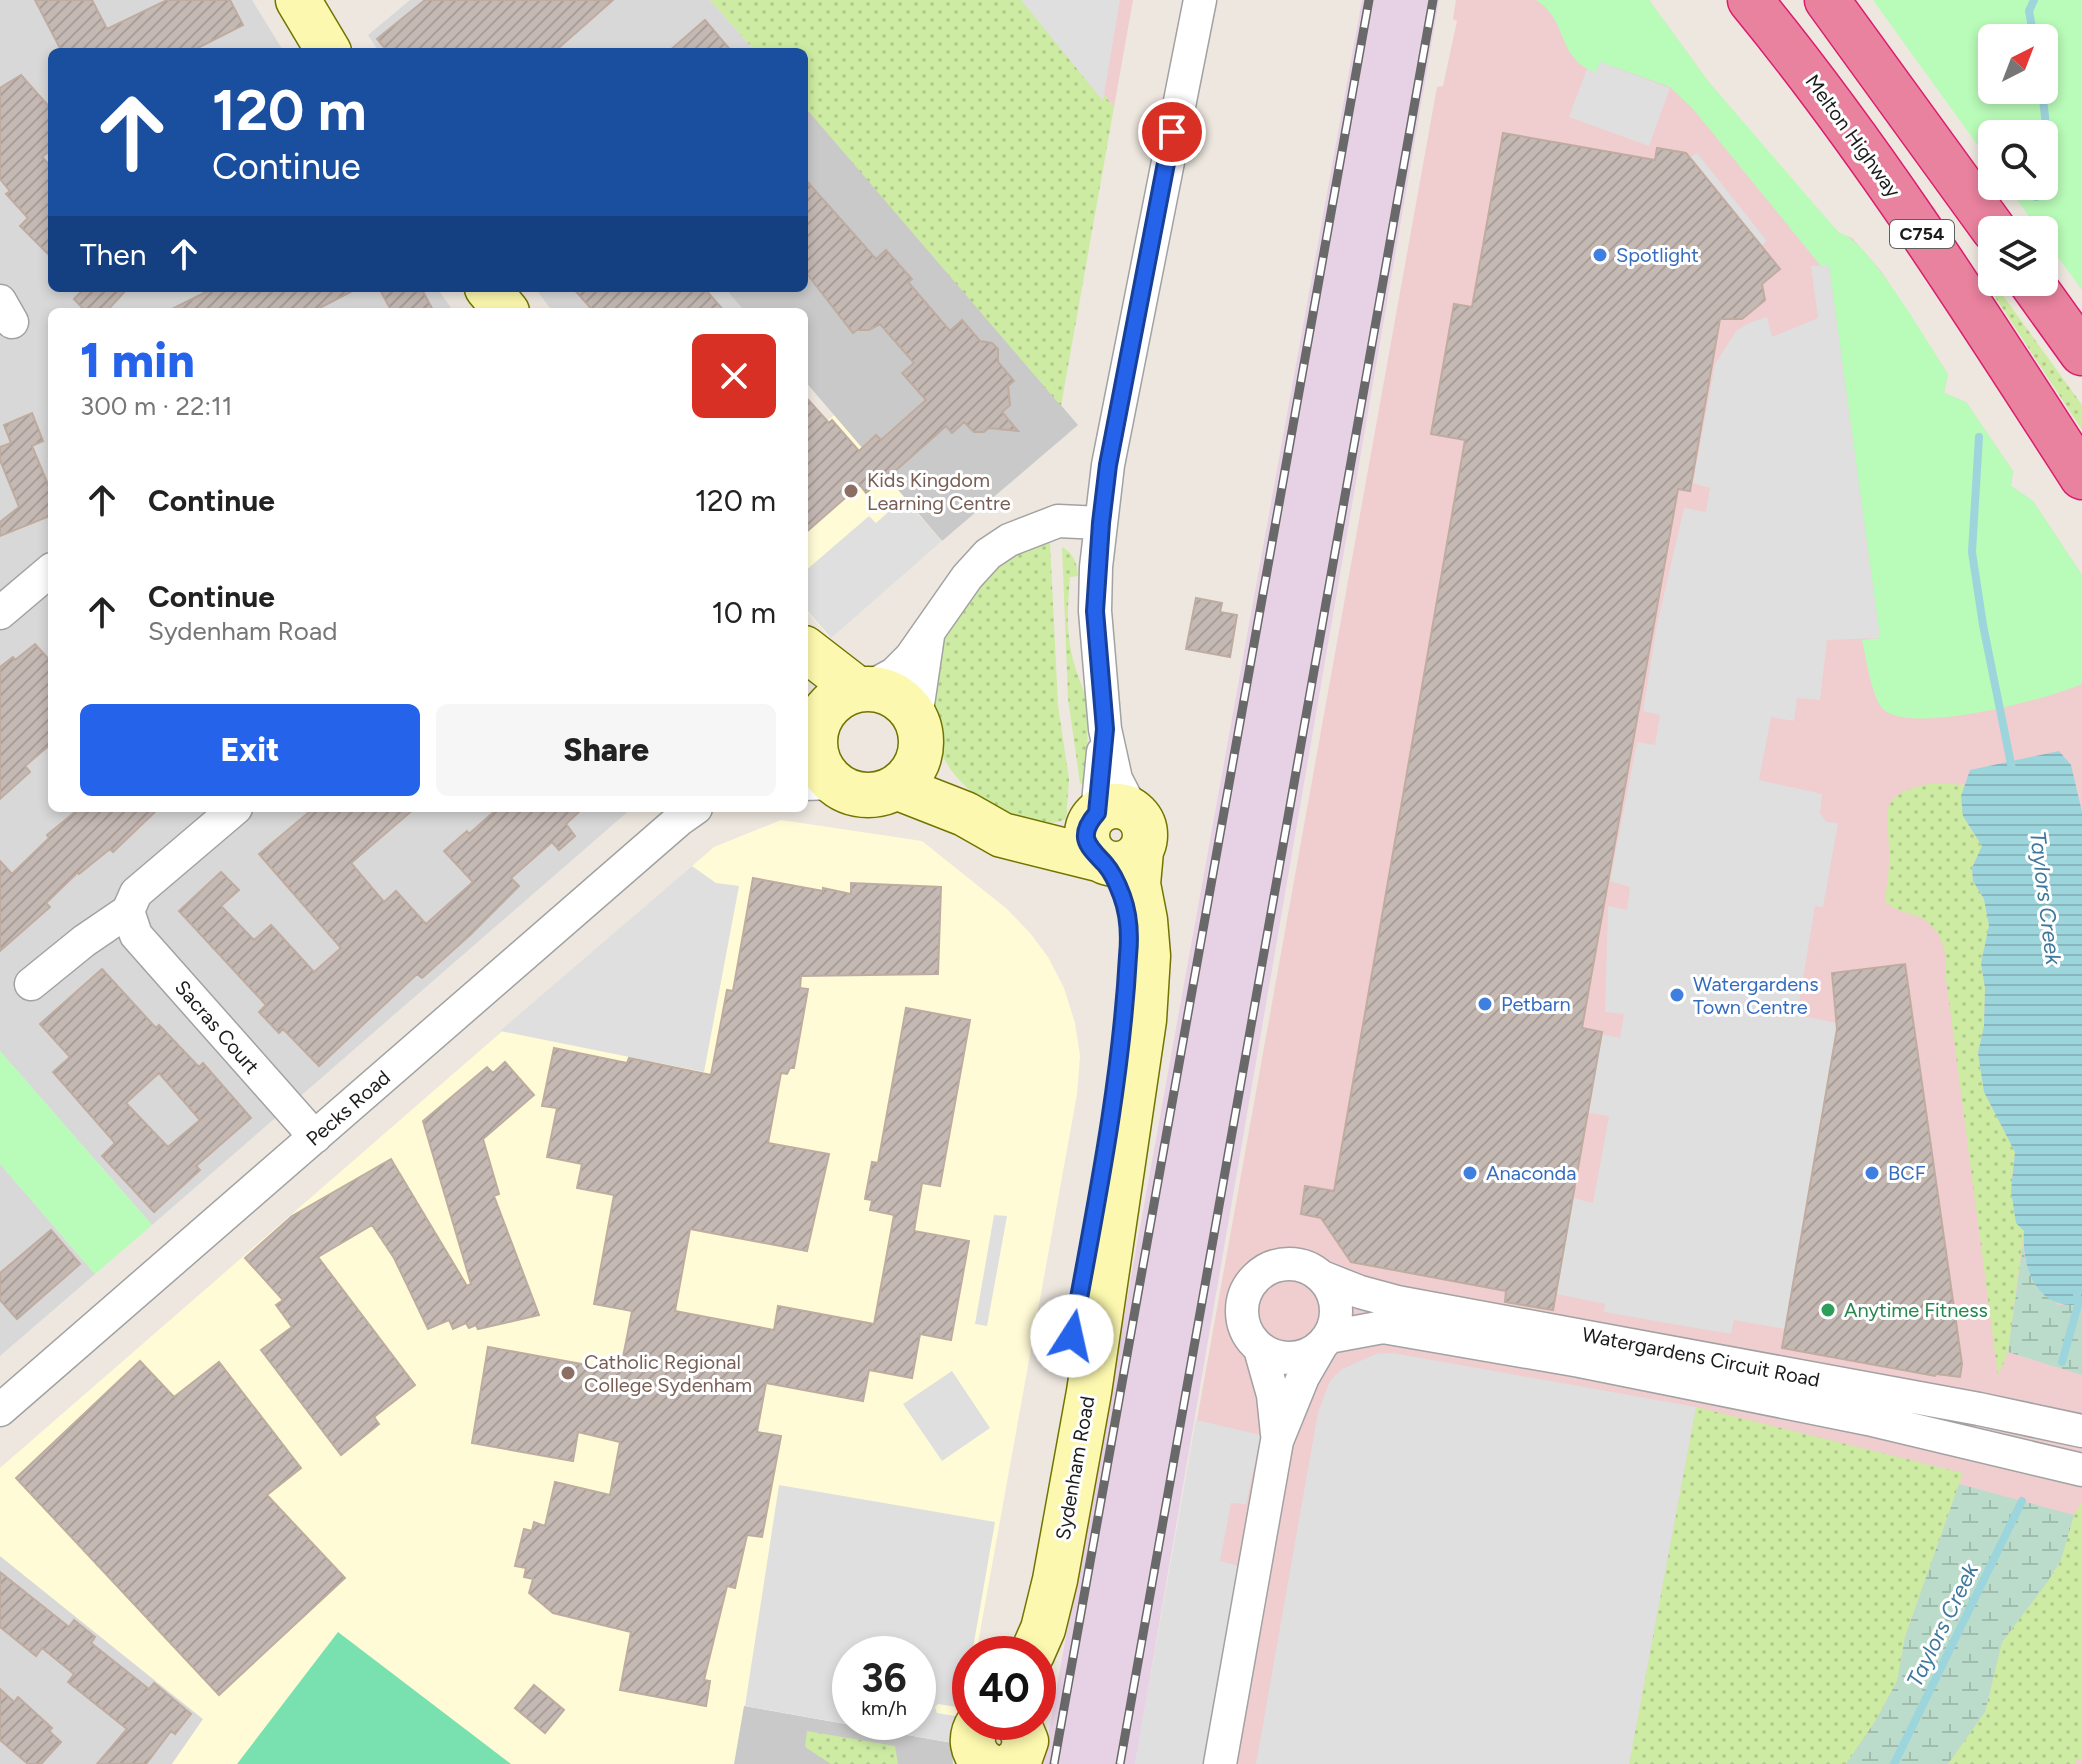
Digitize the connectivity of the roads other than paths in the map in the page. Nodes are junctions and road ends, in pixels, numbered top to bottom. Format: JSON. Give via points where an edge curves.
{"nodes":[{"id":1,"x":298,"y":0,"type":"edge"},
{"id":2,"x":1200,"y":0,"type":"edge"},
{"id":3,"x":1750,"y":0,"type":"edge"},
{"id":4,"x":1827,"y":0,"type":"edge"},
{"id":5,"x":327,"y":48,"type":"edge"},
{"id":6,"x":1984,"y":216,"type":"edge"},
{"id":7,"x":490,"y":292,"type":"edge"},
{"id":8,"x":2041,"y":296,"type":"edge"},
{"id":9,"x":504,"y":308,"type":"edge"},
{"id":10,"x":2082,"y":353,"type":"edge"},
{"id":11,"x":2082,"y":477,"type":"edge"},
{"id":12,"x":1101,"y":523,"type":"junction"},
{"id":13,"x":48,"y":572,"type":"edge"},
{"id":14,"x":0,"y":613,"type":"edge"},
{"id":15,"x":928,"y":636,"type":"junction"},
{"id":16,"x":808,"y":651,"type":"edge"},
{"id":17,"x":862,"y":688,"type":"junction"},
{"id":18,"x":811,"y":722,"type":"edge"},
{"id":19,"x":919,"y":726,"type":"junction"},
{"id":20,"x":819,"y":784,"type":"edge"},
{"id":21,"x":896,"y":787,"type":"junction"},
{"id":22,"x":231,"y":812,"type":"edge"},
{"id":23,"x":691,"y":812,"type":"edge"},
{"id":24,"x":965,"y":814,"type":"junction"},
{"id":25,"x":1110,"y":836,"type":"junction"},
{"id":26,"x":128,"y":911,"type":"junction"},
{"id":27,"x":31,"y":984,"type":"dead end"},
{"id":28,"x":315,"y":1137,"type":"junction"},
{"id":29,"x":1322,"y":1277,"type":"junction"},
{"id":30,"x":1325,"y":1342,"type":"junction"},
{"id":31,"x":1260,"y":1349,"type":"junction"},
{"id":32,"x":1075,"y":1394,"type":"junction"},
{"id":33,"x":0,"y":1410,"type":"edge"},
{"id":34,"x":2082,"y":1431,"type":"edge"},
{"id":35,"x":1277,"y":1441,"type":"junction"},
{"id":36,"x":2082,"y":1470,"type":"edge"},
{"id":37,"x":1016,"y":1636,"type":"edge"},
{"id":38,"x":1040,"y":1636,"type":"edge"},
{"id":39,"x":1220,"y":1764,"type":"edge"}],
"edges":[{"from":1,"to":5,"type":"street"},
{"from":2,"to":12,"type":"street"},
{"from":3,"to":11,"type":"highway","name":"Melton Highway","number":"C754","via":[[1881,174]]},
{"from":4,"to":6,"type":"highway","number":"C754"},
{"from":7,"to":9,"type":"street"},
{"from":8,"to":10,"type":"highway"},
{"from":12,"to":15,"type":"street","via":[[1058,521],[1009,540],[967,577]]},
{"from":12,"to":25,"type":"street","via":[[1095,611]]},
{"from":13,"to":14,"type":"street"},
{"from":15,"to":17,"type":"street","via":[[894,674]]},
{"from":15,"to":19,"type":"street"},
{"from":16,"to":17,"type":"street"},
{"from":17,"to":18,"type":"street","via":[[841,695]]},
{"from":17,"to":19,"type":"street","via":[[896,696]]},
{"from":18,"to":20,"type":"street"},
{"from":19,"to":21,"type":"street","via":[[917,765]]},
{"from":19,"to":24,"type":"street","via":[[931,760]]},
{"from":20,"to":21,"type":"street","via":[[865,795]]},
{"from":21,"to":24,"type":"street"},
{"from":22,"to":26,"type":"street","via":[[136,893]]},
{"from":23,"to":28,"type":"street","name":"Pecks Road"},
{"from":24,"to":25,"type":"street","via":[[990,830],[1026,840]]},
{"from":25,"to":32,"type":"street","name":"Sydenham Road","via":[[1129,942]]},
{"from":26,"to":27,"type":"street"},
{"from":26,"to":28,"type":"street","name":"Sacras Court","via":[[136,935]]},
{"from":28,"to":33,"type":"street","name":"Pecks Road"},
{"from":29,"to":30,"type":"street","via":[[1336,1306],[1334,1328]]},
{"from":29,"to":31,"type":"street","via":[[1299,1264],[1284,1264],[1270,1267],[1248,1286],[1241,1313]]},
{"from":29,"to":34,"type":"street","name":"Watergardens Circuit Road","via":[[1397,1302]]},
{"from":30,"to":31,"type":"street","via":[[1308,1355],[1291,1359]]},
{"from":30,"to":35,"type":"street","via":[[1295,1394]]},
{"from":30,"to":36,"type":"street","name":"Watergardens Circuit Road","via":[[1383,1327],[1868,1419]]},
{"from":31,"to":35,"type":"street","via":[[1273,1395]]},
{"from":32,"to":37,"type":"street","name":"Sydenham Road"},
{"from":32,"to":38,"type":"street","name":"Sydenham Road","via":[[1055,1580]]},
{"from":35,"to":39,"type":"street"}]}
